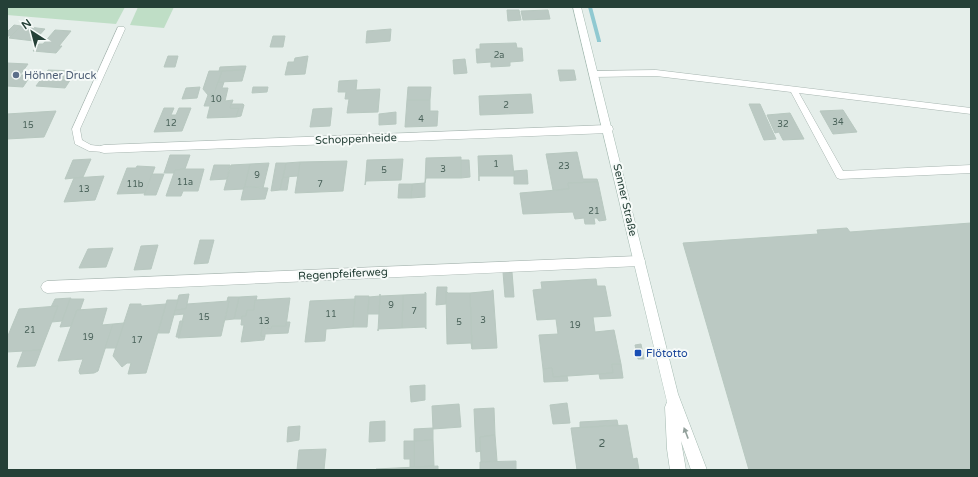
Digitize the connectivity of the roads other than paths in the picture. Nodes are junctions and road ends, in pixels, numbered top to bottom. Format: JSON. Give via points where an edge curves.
{"nodes":[{"id":1,"x":577,"y":7,"type":"edge"},
{"id":2,"x":121,"y":29,"type":"dead end"},
{"id":3,"x":593,"y":74,"type":"junction"},
{"id":4,"x":793,"y":89,"type":"junction"},
{"id":5,"x":971,"y":111,"type":"edge"},
{"id":6,"x":608,"y":129,"type":"junction"},
{"id":7,"x":104,"y":148,"type":"joint"},
{"id":8,"x":971,"y":169,"type":"edge"},
{"id":9,"x":639,"y":261,"type":"junction"},
{"id":10,"x":47,"y":287,"type":"dead end"},
{"id":11,"x":671,"y":394,"type":"junction"},
{"id":12,"x":678,"y":470,"type":"edge"},
{"id":13,"x":699,"y":470,"type":"edge"}],
"edges":[{"from":1,"to":3,"type":"street","name":"Senner Straße"},
{"from":2,"to":7,"type":"lane","via":[[76,128],[78,142],[89,148]]},
{"from":3,"to":4,"type":"lane","via":[[656,73]]},
{"from":3,"to":6,"type":"street","name":"Senner Straße"},
{"from":4,"to":5,"type":"lane"},
{"from":4,"to":8,"type":"lane","via":[[840,175]]},
{"from":6,"to":7,"type":"street","name":"Schoppenheide"},
{"from":6,"to":9,"type":"street","name":"Senner Straße"},
{"from":9,"to":10,"type":"street","name":"Regenpfeiferweg"},
{"from":9,"to":11,"type":"street","name":"Senner Straße"},
{"from":11,"to":12,"type":"street","name":"Senner Straße","via":[[674,449]]},
{"from":13,"to":11,"type":"street","name":"Senner Straße","one_way":true}]}
